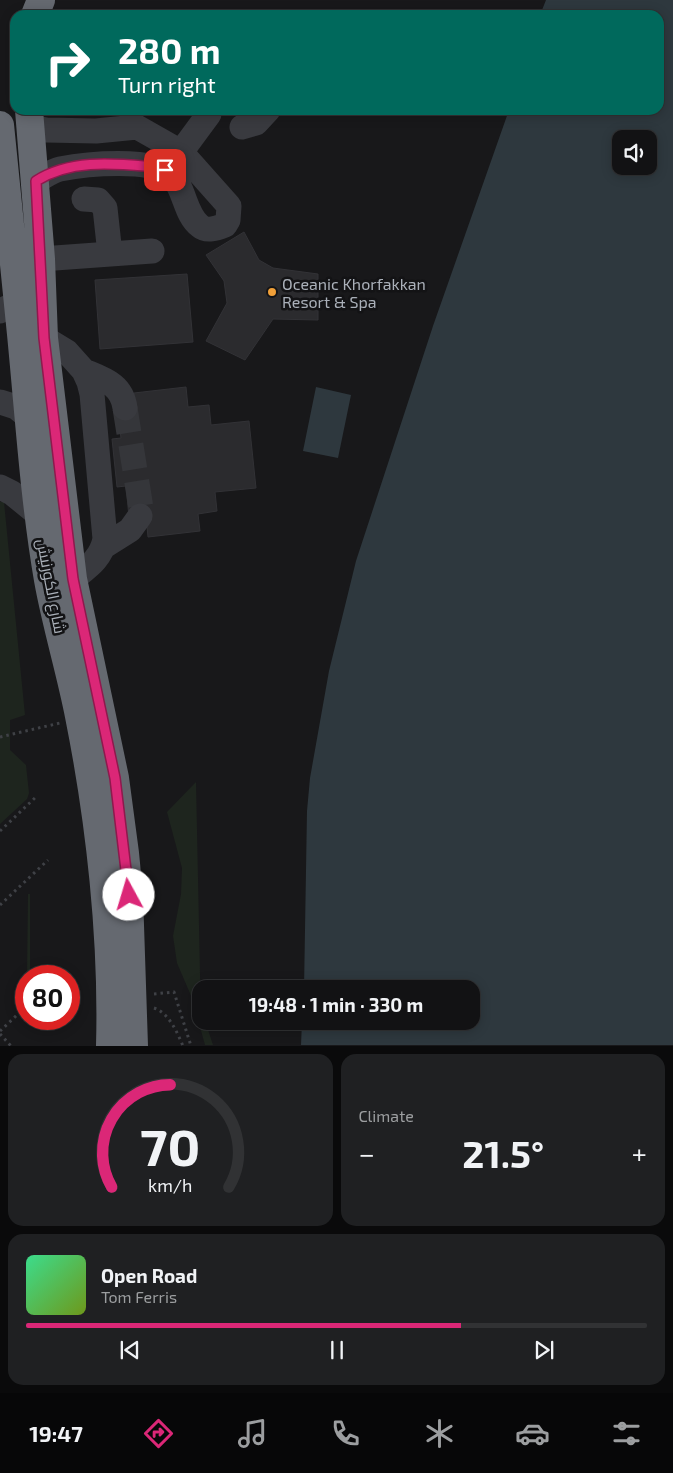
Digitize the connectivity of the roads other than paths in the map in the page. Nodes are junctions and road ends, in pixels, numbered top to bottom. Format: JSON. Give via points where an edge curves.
{"nodes":[{"id":1,"x":208,"y":115,"type":"edge"},
{"id":2,"x":263,"y":115,"type":"edge"},
{"id":3,"x":143,"y":118,"type":"edge"},
{"id":4,"x":30,"y":119,"type":"edge"},
{"id":5,"x":0,"y":125,"type":"edge"},
{"id":6,"x":242,"y":127,"type":"dead end"},
{"id":7,"x":96,"y":131,"type":"junction"},
{"id":8,"x":181,"y":152,"type":"junction"},
{"id":9,"x":100,"y":163,"type":"junction"},
{"id":10,"x":36,"y":181,"type":"junction"},
{"id":11,"x":84,"y":199,"type":"dead end"},
{"id":12,"x":152,"y":251,"type":"dead end"},
{"id":13,"x":110,"y":254,"type":"junction"},
{"id":14,"x":41,"y":258,"type":"junction"},
{"id":15,"x":9,"y":307,"type":"edge"},
{"id":16,"x":44,"y":338,"type":"junction"},
{"id":17,"x":84,"y":371,"type":"junction"},
{"id":18,"x":0,"y":402,"type":"edge"},
{"id":19,"x":125,"y":408,"type":"tunnel mouth"},
{"id":20,"x":26,"y":415,"type":"junction"},
{"id":21,"x":0,"y":488,"type":"edge"},
{"id":22,"x":39,"y":515,"type":"junction"},
{"id":23,"x":140,"y":516,"type":"dead end"},
{"id":24,"x":103,"y":547,"type":"junction"},
{"id":25,"x":73,"y":579,"type":"junction"},
{"id":26,"x":80,"y":718,"type":"junction"},
{"id":27,"x":108,"y":750,"type":"junction"},
{"id":28,"x":110,"y":1046,"type":"edge"},
{"id":29,"x":134,"y":1046,"type":"edge"}],
"edges":[{"from":1,"to":8,"type":"lane"},
{"from":2,"to":6,"type":"lane","via":[[256,123]]},
{"from":3,"to":7,"type":"lane"},
{"from":3,"to":8,"type":"lane"},
{"from":4,"to":7,"type":"lane","via":[[46,130]]},
{"from":4,"to":10,"type":"highway","name":"شارع الكورنيش"},
{"from":5,"to":15,"type":"highway","name":"شارع الكورنيش"},
{"from":7,"to":9,"type":"lane"},
{"from":8,"to":9,"type":"lane","via":[[229,206],[225,225],[209,230],[195,223],[174,177],[158,167]]},
{"from":9,"to":10,"type":"lane","via":[[59,170]]},
{"from":10,"to":14,"type":"highway","name":"شارع الكورنيش"},
{"from":11,"to":13,"type":"lane","via":[[98,200],[105,208]]},
{"from":12,"to":13,"type":"lane"},
{"from":13,"to":14,"type":"lane"},
{"from":14,"to":16,"type":"highway","name":"شارع الكورنيش"},
{"from":15,"to":20,"type":"highway","name":"شارع الكورنيش"},
{"from":16,"to":17,"type":"lane","via":[[68,352]]},
{"from":16,"to":25,"type":"highway","name":"شارع الكورنيش"},
{"from":17,"to":19,"type":"lane","via":[[115,386],[121,392]]},
{"from":17,"to":24,"type":"lane","via":[[92,394],[105,539]]},
{"from":18,"to":20,"type":"lane","via":[[16,407]]},
{"from":20,"to":22,"type":"highway","name":"شارع الكورنيش"},
{"from":21,"to":22,"type":"lane","via":[[12,493]]},
{"from":22,"to":26,"type":"highway","name":"شارع الكورنيش","via":[[48,581]]},
{"from":23,"to":24,"type":"lane","via":[[130,530]]},
{"from":24,"to":25,"type":"lane","via":[[95,561]]},
{"from":25,"to":27,"type":"highway","name":"شارع الكورنيش"},
{"from":26,"to":27,"type":"highway","via":[[92,749],[99,752]]},
{"from":26,"to":28,"type":"highway","name":"شارع الكورنيش","via":[[104,902]]},
{"from":27,"to":29,"type":"highway","name":"شارع الكورنيش","via":[[115,778],[129,895]]}]}
